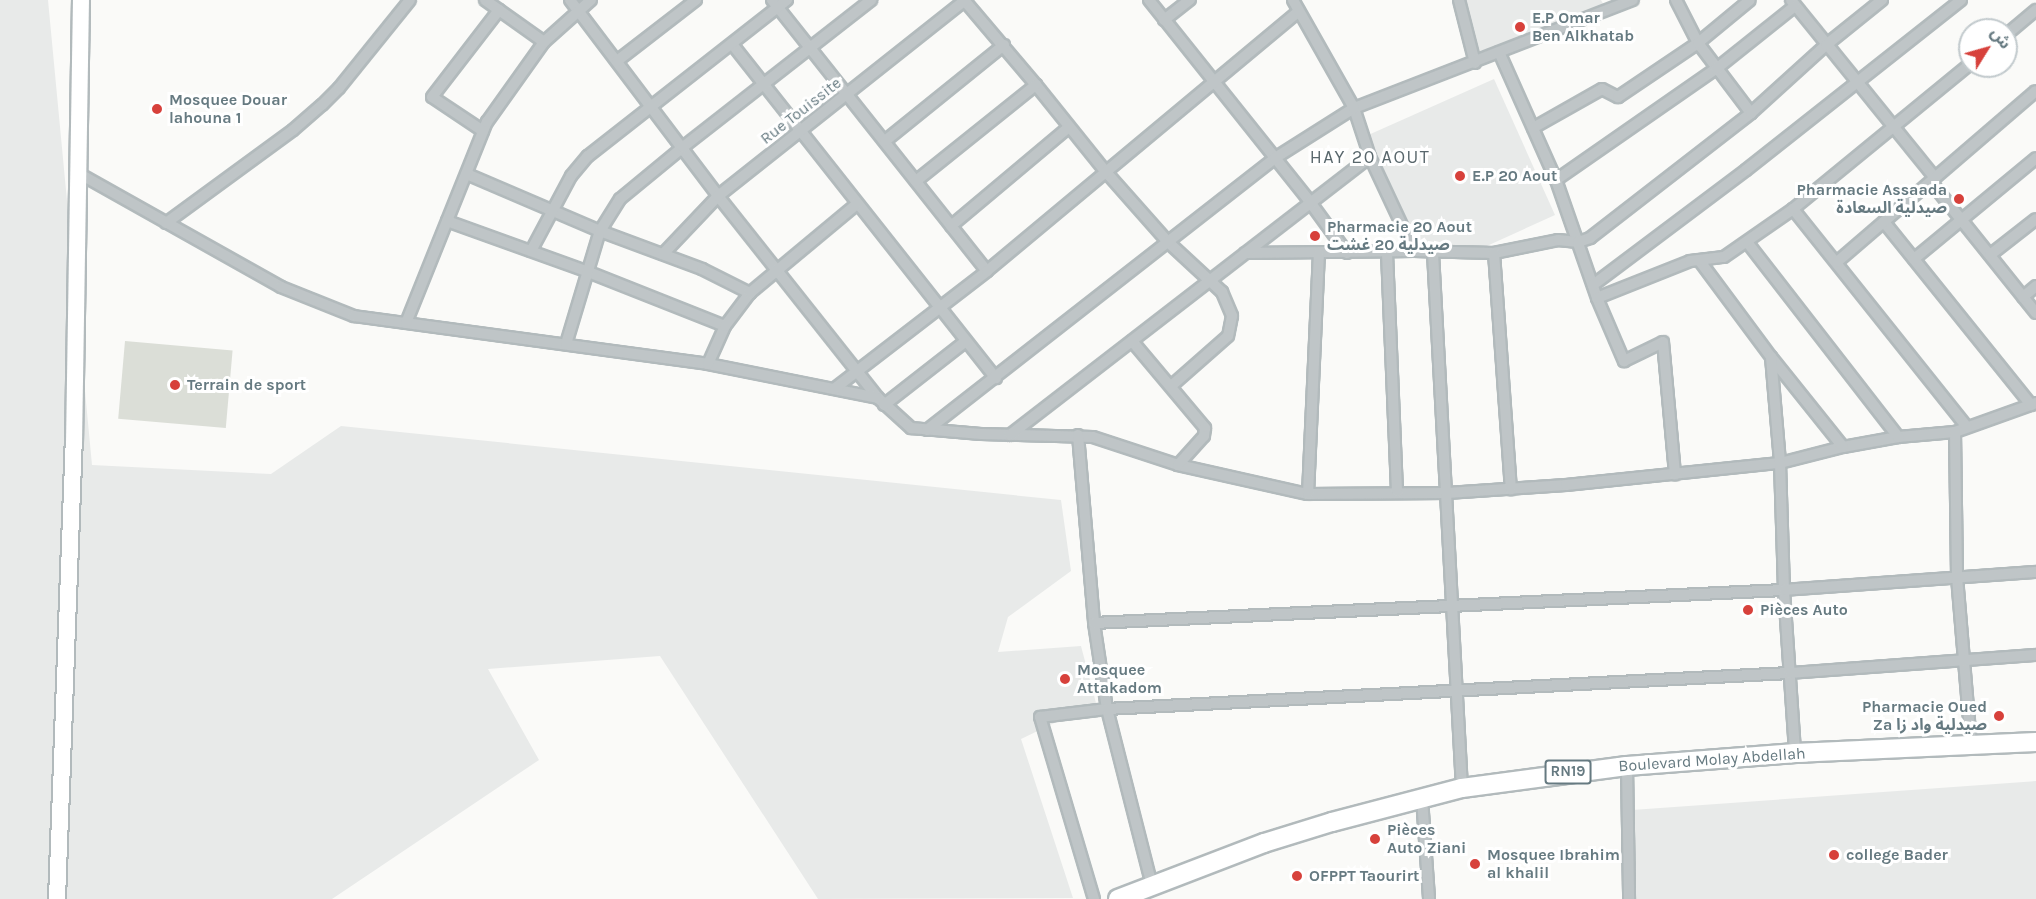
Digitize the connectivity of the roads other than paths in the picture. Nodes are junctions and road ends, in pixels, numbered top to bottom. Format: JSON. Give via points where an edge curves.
{"nodes":[{"id":1,"x":72,"y":0,"type":"edge"},
{"id":2,"x":81,"y":0,"type":"edge"},
{"id":3,"x":410,"y":0,"type":"edge"},
{"id":4,"x":485,"y":0,"type":"edge"},
{"id":5,"x":570,"y":0,"type":"edge"},
{"id":6,"x":591,"y":0,"type":"edge"},
{"id":7,"x":696,"y":0,"type":"edge"},
{"id":8,"x":788,"y":0,"type":"edge"},
{"id":9,"x":871,"y":0,"type":"edge"},
{"id":10,"x":964,"y":0,"type":"edge"},
{"id":11,"x":1149,"y":0,"type":"edge"},
{"id":12,"x":1190,"y":0,"type":"edge"},
{"id":13,"x":1293,"y":0,"type":"edge"},
{"id":14,"x":1459,"y":0,"type":"edge"},
{"id":15,"x":1633,"y":0,"type":"edge"},
{"id":16,"x":1676,"y":0,"type":"edge"},
{"id":17,"x":1750,"y":0,"type":"edge"},
{"id":18,"x":1882,"y":0,"type":"edge"},
{"id":19,"x":1961,"y":0,"type":"edge"},
{"id":20,"x":1793,"y":3,"type":"edge"},
{"id":21,"x":775,"y":4,"type":"edge"},
{"id":22,"x":1616,"y":4,"type":"edge"},
{"id":23,"x":500,"y":10,"type":"junction"},
{"id":24,"x":578,"y":10,"type":"junction"},
{"id":25,"x":2036,"y":10,"type":"edge"},
{"id":26,"x":1299,"y":11,"type":"junction"},
{"id":27,"x":1164,"y":20,"type":"junction"},
{"id":28,"x":2018,"y":25,"type":"edge"},
{"id":29,"x":81,"y":38,"type":"junction"},
{"id":30,"x":544,"y":42,"type":"junction"},
{"id":31,"x":1698,"y":43,"type":"junction"},
{"id":32,"x":732,"y":44,"type":"junction"},
{"id":33,"x":1004,"y":45,"type":"junction"},
{"id":34,"x":1826,"y":45,"type":"junction"},
{"id":35,"x":809,"y":50,"type":"junction"},
{"id":36,"x":1500,"y":52,"type":"junction"},
{"id":37,"x":617,"y":61,"type":"junction"},
{"id":38,"x":1475,"y":63,"type":"junction"},
{"id":39,"x":1716,"y":69,"type":"junction"},
{"id":40,"x":1958,"y":74,"type":"edge"},
{"id":41,"x":1214,"y":82,"type":"junction"},
{"id":42,"x":765,"y":84,"type":"junction"},
{"id":43,"x":1857,"y":84,"type":"junction"},
{"id":44,"x":1036,"y":85,"type":"junction"},
{"id":45,"x":2036,"y":91,"type":"edge"},
{"id":46,"x":846,"y":94,"type":"junction"},
{"id":47,"x":652,"y":107,"type":"junction"},
{"id":48,"x":1354,"y":108,"type":"junction"},
{"id":49,"x":1751,"y":113,"type":"junction"},
{"id":50,"x":1069,"y":127,"type":"junction"},
{"id":51,"x":1533,"y":128,"type":"junction"},
{"id":52,"x":1892,"y":128,"type":"junction"},
{"id":53,"x":801,"y":129,"type":"junction"},
{"id":54,"x":483,"y":131,"type":"junction"},
{"id":55,"x":885,"y":141,"type":"junction"},
{"id":56,"x":683,"y":147,"type":"junction"},
{"id":57,"x":1370,"y":157,"type":"junction"},
{"id":58,"x":1275,"y":158,"type":"junction"},
{"id":59,"x":2036,"y":158,"type":"edge"},
{"id":60,"x":1106,"y":172,"type":"junction"},
{"id":61,"x":80,"y":174,"type":"junction"},
{"id":62,"x":467,"y":174,"type":"junction"},
{"id":63,"x":1556,"y":180,"type":"junction"},
{"id":64,"x":1933,"y":180,"type":"junction"},
{"id":65,"x":916,"y":181,"type":"junction"},
{"id":66,"x":718,"y":196,"type":"junction"},
{"id":67,"x":1310,"y":202,"type":"junction"},
{"id":68,"x":857,"y":204,"type":"junction"},
{"id":69,"x":552,"y":209,"type":"junction"},
{"id":70,"x":1792,"y":209,"type":"junction"},
{"id":71,"x":1961,"y":219,"type":"junction"},
{"id":72,"x":2036,"y":219,"type":"edge"},
{"id":73,"x":447,"y":221,"type":"junction"},
{"id":74,"x":1884,"y":222,"type":"junction"},
{"id":75,"x":166,"y":223,"type":"junction"},
{"id":76,"x":951,"y":226,"type":"junction"},
{"id":77,"x":600,"y":231,"type":"junction"},
{"id":78,"x":1168,"y":242,"type":"junction"},
{"id":79,"x":1578,"y":242,"type":"junction"},
{"id":80,"x":1747,"y":242,"type":"junction"},
{"id":81,"x":531,"y":251,"type":"junction"},
{"id":82,"x":1414,"y":251,"type":"junction"},
{"id":83,"x":1245,"y":253,"type":"junction"},
{"id":84,"x":1347,"y":253,"type":"junction"},
{"id":85,"x":1387,"y":253,"type":"junction"},
{"id":86,"x":1433,"y":253,"type":"junction"},
{"id":87,"x":1494,"y":253,"type":"junction"},
{"id":88,"x":663,"y":254,"type":"junction"},
{"id":89,"x":1319,"y":254,"type":"junction"},
{"id":90,"x":1990,"y":255,"type":"junction"},
{"id":91,"x":1914,"y":259,"type":"junction"},
{"id":92,"x":1699,"y":260,"type":"junction"},
{"id":93,"x":1837,"y":262,"type":"junction"},
{"id":94,"x":586,"y":270,"type":"junction"},
{"id":95,"x":776,"y":270,"type":"junction"},
{"id":96,"x":987,"y":271,"type":"junction"},
{"id":97,"x":1211,"y":279,"type":"junction"},
{"id":98,"x":1593,"y":285,"type":"junction"},
{"id":99,"x":2036,"y":286,"type":"edge"},
{"id":100,"x":750,"y":293,"type":"junction"},
{"id":101,"x":2022,"y":297,"type":"junction"},
{"id":102,"x":1597,"y":298,"type":"junction"},
{"id":103,"x":939,"y":308,"type":"junction"},
{"id":104,"x":2036,"y":313,"type":"edge"},
{"id":105,"x":406,"y":323,"type":"junction"},
{"id":106,"x":725,"y":326,"type":"junction"},
{"id":107,"x":966,"y":341,"type":"junction"},
{"id":108,"x":1132,"y":341,"type":"junction"},
{"id":109,"x":566,"y":344,"type":"junction"},
{"id":110,"x":1771,"y":357,"type":"junction"},
{"id":111,"x":708,"y":364,"type":"junction"},
{"id":112,"x":856,"y":371,"type":"junction"},
{"id":113,"x":996,"y":378,"type":"junction"},
{"id":114,"x":1171,"y":386,"type":"junction"},
{"id":115,"x":834,"y":389,"type":"junction"},
{"id":116,"x":881,"y":402,"type":"junction"},
{"id":117,"x":2033,"y":404,"type":"edge"},
{"id":118,"x":1967,"y":427,"type":"junction"},
{"id":119,"x":927,"y":430,"type":"junction"},
{"id":120,"x":1955,"y":432,"type":"junction"},
{"id":121,"x":1010,"y":435,"type":"junction"},
{"id":122,"x":1077,"y":435,"type":"junction"},
{"id":123,"x":1898,"y":437,"type":"junction"},
{"id":124,"x":1843,"y":447,"type":"junction"},
{"id":125,"x":1780,"y":463,"type":"junction"},
{"id":126,"x":1178,"y":465,"type":"junction"},
{"id":127,"x":1675,"y":474,"type":"junction"},
{"id":128,"x":1511,"y":489,"type":"junction"},
{"id":129,"x":1397,"y":492,"type":"junction"},
{"id":130,"x":1447,"y":493,"type":"junction"},
{"id":131,"x":1308,"y":494,"type":"junction"},
{"id":132,"x":2036,"y":572,"type":"edge"},
{"id":133,"x":1958,"y":577,"type":"junction"},
{"id":134,"x":1784,"y":590,"type":"junction"},
{"id":135,"x":1453,"y":606,"type":"junction"},
{"id":136,"x":1094,"y":623,"type":"junction"},
{"id":137,"x":2036,"y":655,"type":"edge"},
{"id":138,"x":1964,"y":659,"type":"junction"},
{"id":139,"x":1790,"y":673,"type":"junction"},
{"id":140,"x":1458,"y":690,"type":"junction"},
{"id":141,"x":1107,"y":710,"type":"junction"},
{"id":142,"x":2036,"y":742,"type":"edge"},
{"id":143,"x":1971,"y":743,"type":"junction"},
{"id":144,"x":1795,"y":753,"type":"junction"},
{"id":145,"x":1627,"y":766,"type":"junction"},
{"id":146,"x":1462,"y":788,"type":"junction"},
{"id":147,"x":1422,"y":798,"type":"junction"},
{"id":148,"x":1152,"y":885,"type":"junction"},
{"id":149,"x":57,"y":899,"type":"edge"},
{"id":150,"x":1094,"y":899,"type":"edge"},
{"id":151,"x":1118,"y":899,"type":"edge"},
{"id":152,"x":1429,"y":899,"type":"edge"},
{"id":153,"x":1629,"y":899,"type":"edge"}],
"edges":[{"from":1,"to":29,"type":"street"},
{"from":2,"to":29,"type":"main road"},
{"from":3,"to":75,"type":"street","via":[[322,105]]},
{"from":4,"to":23,"type":"street"},
{"from":5,"to":24,"type":"street"},
{"from":6,"to":24,"type":"street"},
{"from":7,"to":37,"type":"street"},
{"from":8,"to":21,"type":"street"},
{"from":9,"to":35,"type":"street"},
{"from":10,"to":33,"type":"street"},
{"from":10,"to":46,"type":"street","name":"Rue Touissite"},
{"from":11,"to":27,"type":"street"},
{"from":12,"to":27,"type":"street"},
{"from":13,"to":26,"type":"street"},
{"from":14,"to":38,"type":"street"},
{"from":15,"to":22,"type":"street"},
{"from":16,"to":31,"type":"street"},
{"from":17,"to":31,"type":"street"},
{"from":18,"to":34,"type":"street"},
{"from":19,"to":43,"type":"street"},
{"from":20,"to":34,"type":"street"},
{"from":20,"to":39,"type":"street"},
{"from":21,"to":32,"type":"street"},
{"from":21,"to":35,"type":"street"},
{"from":22,"to":36,"type":"street"},
{"from":23,"to":30,"type":"street"},
{"from":23,"to":54,"type":"street","via":[[432,97]]},
{"from":24,"to":30,"type":"street"},
{"from":24,"to":37,"type":"street"},
{"from":25,"to":28,"type":"street"},
{"from":26,"to":41,"type":"street"},
{"from":26,"to":48,"type":"street"},
{"from":27,"to":41,"type":"street"},
{"from":29,"to":61,"type":"main road"},
{"from":30,"to":54,"type":"street"},
{"from":31,"to":39,"type":"street"},
{"from":31,"to":51,"type":"street","via":[[1618,97],[1602,89]]},
{"from":32,"to":42,"type":"street"},
{"from":32,"to":47,"type":"street"},
{"from":33,"to":44,"type":"street"},
{"from":33,"to":55,"type":"street"},
{"from":34,"to":43,"type":"street"},
{"from":34,"to":49,"type":"street"},
{"from":35,"to":42,"type":"street"},
{"from":35,"to":46,"type":"street"},
{"from":36,"to":38,"type":"street"},
{"from":36,"to":51,"type":"street"},
{"from":37,"to":47,"type":"street"},
{"from":38,"to":48,"type":"street"},
{"from":39,"to":49,"type":"street"},
{"from":39,"to":63,"type":"street"},
{"from":40,"to":52,"type":"street"},
{"from":41,"to":58,"type":"street"},
{"from":41,"to":60,"type":"street"},
{"from":42,"to":53,"type":"street"},
{"from":42,"to":56,"type":"street"},
{"from":43,"to":52,"type":"street"},
{"from":43,"to":98,"type":"street"},
{"from":44,"to":50,"type":"street"},
{"from":44,"to":65,"type":"street"},
{"from":45,"to":64,"type":"street"},
{"from":46,"to":53,"type":"street","name":"Rue Touissite"},
{"from":46,"to":55,"type":"street"},
{"from":47,"to":56,"type":"street"},
{"from":47,"to":69,"type":"street","via":[[588,156]]},
{"from":48,"to":57,"type":"street"},
{"from":48,"to":58,"type":"street"},
{"from":49,"to":79,"type":"street","via":[[1600,232]]},
{"from":50,"to":60,"type":"street"},
{"from":50,"to":76,"type":"street"},
{"from":51,"to":63,"type":"street"},
{"from":52,"to":64,"type":"street"},
{"from":52,"to":70,"type":"street"},
{"from":53,"to":66,"type":"street","name":"Rue Touissite"},
{"from":53,"to":68,"type":"street"},
{"from":54,"to":62,"type":"street"},
{"from":55,"to":65,"type":"street"},
{"from":56,"to":66,"type":"street"},
{"from":56,"to":77,"type":"street","via":[[620,199]]},
{"from":57,"to":67,"type":"street"},
{"from":57,"to":82,"type":"street"},
{"from":58,"to":67,"type":"street"},
{"from":58,"to":78,"type":"street"},
{"from":59,"to":71,"type":"street"},
{"from":60,"to":78,"type":"street"},
{"from":60,"to":96,"type":"street"},
{"from":61,"to":75,"type":"street"},
{"from":61,"to":149,"type":"main road","via":[[69,624]]},
{"from":62,"to":69,"type":"street"},
{"from":62,"to":73,"type":"street"},
{"from":63,"to":79,"type":"street"},
{"from":64,"to":71,"type":"street"},
{"from":64,"to":74,"type":"street"},
{"from":65,"to":76,"type":"street"},
{"from":66,"to":88,"type":"street","name":"Rue Touissite"},
{"from":66,"to":95,"type":"street"},
{"from":67,"to":83,"type":"street"},
{"from":67,"to":84,"type":"street"},
{"from":68,"to":95,"type":"street"},
{"from":68,"to":103,"type":"street"},
{"from":69,"to":77,"type":"street"},
{"from":69,"to":81,"type":"street"},
{"from":70,"to":80,"type":"street"},
{"from":70,"to":93,"type":"street"},
{"from":71,"to":90,"type":"street"},
{"from":71,"to":91,"type":"street"},
{"from":72,"to":90,"type":"street"},
{"from":73,"to":81,"type":"street"},
{"from":73,"to":105,"type":"street"},
{"from":74,"to":91,"type":"street"},
{"from":74,"to":93,"type":"street"},
{"from":75,"to":105,"type":"street","via":[[311,301],[354,316]]},
{"from":76,"to":96,"type":"street"},
{"from":77,"to":88,"type":"street"},
{"from":77,"to":94,"type":"street"},
{"from":78,"to":97,"type":"street"},
{"from":78,"to":113,"type":"street"},
{"from":79,"to":87,"type":"street","via":[[1558,240]]},
{"from":79,"to":98,"type":"street"},
{"from":80,"to":92,"type":"street","via":[[1724,257]]},
{"from":80,"to":123,"type":"street"},
{"from":81,"to":94,"type":"street"},
{"from":82,"to":85,"type":"street"},
{"from":82,"to":86,"type":"street"},
{"from":83,"to":89,"type":"street"},
{"from":83,"to":97,"type":"street"},
{"from":84,"to":85,"type":"street"},
{"from":84,"to":89,"type":"street"},
{"from":85,"to":129,"type":"street"},
{"from":86,"to":87,"type":"street"},
{"from":86,"to":130,"type":"street"},
{"from":87,"to":128,"type":"street"},
{"from":88,"to":100,"type":"street"},
{"from":89,"to":131,"type":"street"},
{"from":90,"to":101,"type":"street"},
{"from":91,"to":117,"type":"street"},
{"from":92,"to":102,"type":"street"},
{"from":92,"to":110,"type":"street"},
{"from":93,"to":118,"type":"street"},
{"from":94,"to":106,"type":"street"},
{"from":94,"to":109,"type":"street"},
{"from":95,"to":100,"type":"street"},
{"from":95,"to":112,"type":"street"},
{"from":96,"to":103,"type":"street"},
{"from":97,"to":108,"type":"street"},
{"from":97,"to":114,"type":"street","via":[[1222,292],[1232,316],[1228,336]]},
{"from":98,"to":102,"type":"street"},
{"from":99,"to":101,"type":"street"},
{"from":100,"to":106,"type":"street"},
{"from":101,"to":104,"type":"street"},
{"from":102,"to":127,"type":"street","via":[[1624,361],[1663,342]]},
{"from":103,"to":107,"type":"street"},
{"from":103,"to":112,"type":"street"},
{"from":105,"to":109,"type":"street"},
{"from":106,"to":111,"type":"street"},
{"from":107,"to":113,"type":"street"},
{"from":107,"to":116,"type":"street"},
{"from":108,"to":114,"type":"street"},
{"from":108,"to":121,"type":"street"},
{"from":109,"to":111,"type":"street"},
{"from":110,"to":124,"type":"street"},
{"from":110,"to":125,"type":"street"},
{"from":111,"to":115,"type":"street"},
{"from":112,"to":115,"type":"street"},
{"from":112,"to":116,"type":"street"},
{"from":113,"to":119,"type":"street"},
{"from":114,"to":126,"type":"street","via":[[1205,428],[1204,436]]},
{"from":115,"to":116,"type":"street"},
{"from":116,"to":119,"type":"street","via":[[911,428]]},
{"from":117,"to":118,"type":"street"},
{"from":118,"to":120,"type":"street"},
{"from":119,"to":121,"type":"street"},
{"from":120,"to":123,"type":"street"},
{"from":120,"to":133,"type":"street"},
{"from":121,"to":122,"type":"street"},
{"from":122,"to":126,"type":"street"},
{"from":122,"to":136,"type":"street"},
{"from":123,"to":124,"type":"street"},
{"from":124,"to":125,"type":"street"},
{"from":125,"to":127,"type":"street"},
{"from":125,"to":134,"type":"street"},
{"from":126,"to":131,"type":"street"},
{"from":127,"to":128,"type":"street"},
{"from":128,"to":130,"type":"street"},
{"from":129,"to":130,"type":"street"},
{"from":129,"to":131,"type":"street"},
{"from":130,"to":135,"type":"street"},
{"from":132,"to":133,"type":"street"},
{"from":133,"to":134,"type":"street"},
{"from":133,"to":138,"type":"street"},
{"from":134,"to":135,"type":"street"},
{"from":134,"to":139,"type":"street"},
{"from":135,"to":136,"type":"street"},
{"from":135,"to":140,"type":"street"},
{"from":136,"to":141,"type":"street"},
{"from":137,"to":138,"type":"street"},
{"from":138,"to":139,"type":"street"},
{"from":138,"to":143,"type":"street"},
{"from":139,"to":140,"type":"street"},
{"from":139,"to":144,"type":"street"},
{"from":140,"to":141,"type":"street"},
{"from":140,"to":146,"type":"street"},
{"from":141,"to":148,"type":"street"},
{"from":141,"to":150,"type":"street","via":[[1040,717]]},
{"from":142,"to":143,"type":"main road","name":"Boulevard Molay Abdellah","number":"RN19"},
{"from":143,"to":144,"type":"main road","name":"Boulevard Molay Abdellah","number":"RN19"},
{"from":144,"to":145,"type":"main road","name":"Boulevard Molay Abdellah","number":"RN19"},
{"from":145,"to":146,"type":"main road","name":"Boulevard Molay Abdellah","number":"RN19"},
{"from":145,"to":153,"type":"street"},
{"from":146,"to":147,"type":"main road","name":"Boulevard Molay Abdellah","number":"RN19"},
{"from":147,"to":148,"type":"main road","name":"Boulevard Molay Abdellah","number":"RN19","via":[[1264,843]]},
{"from":147,"to":152,"type":"street"},
{"from":148,"to":151,"type":"main road","name":"Boulevard Molay Abdellah","number":"RN19"}]}
